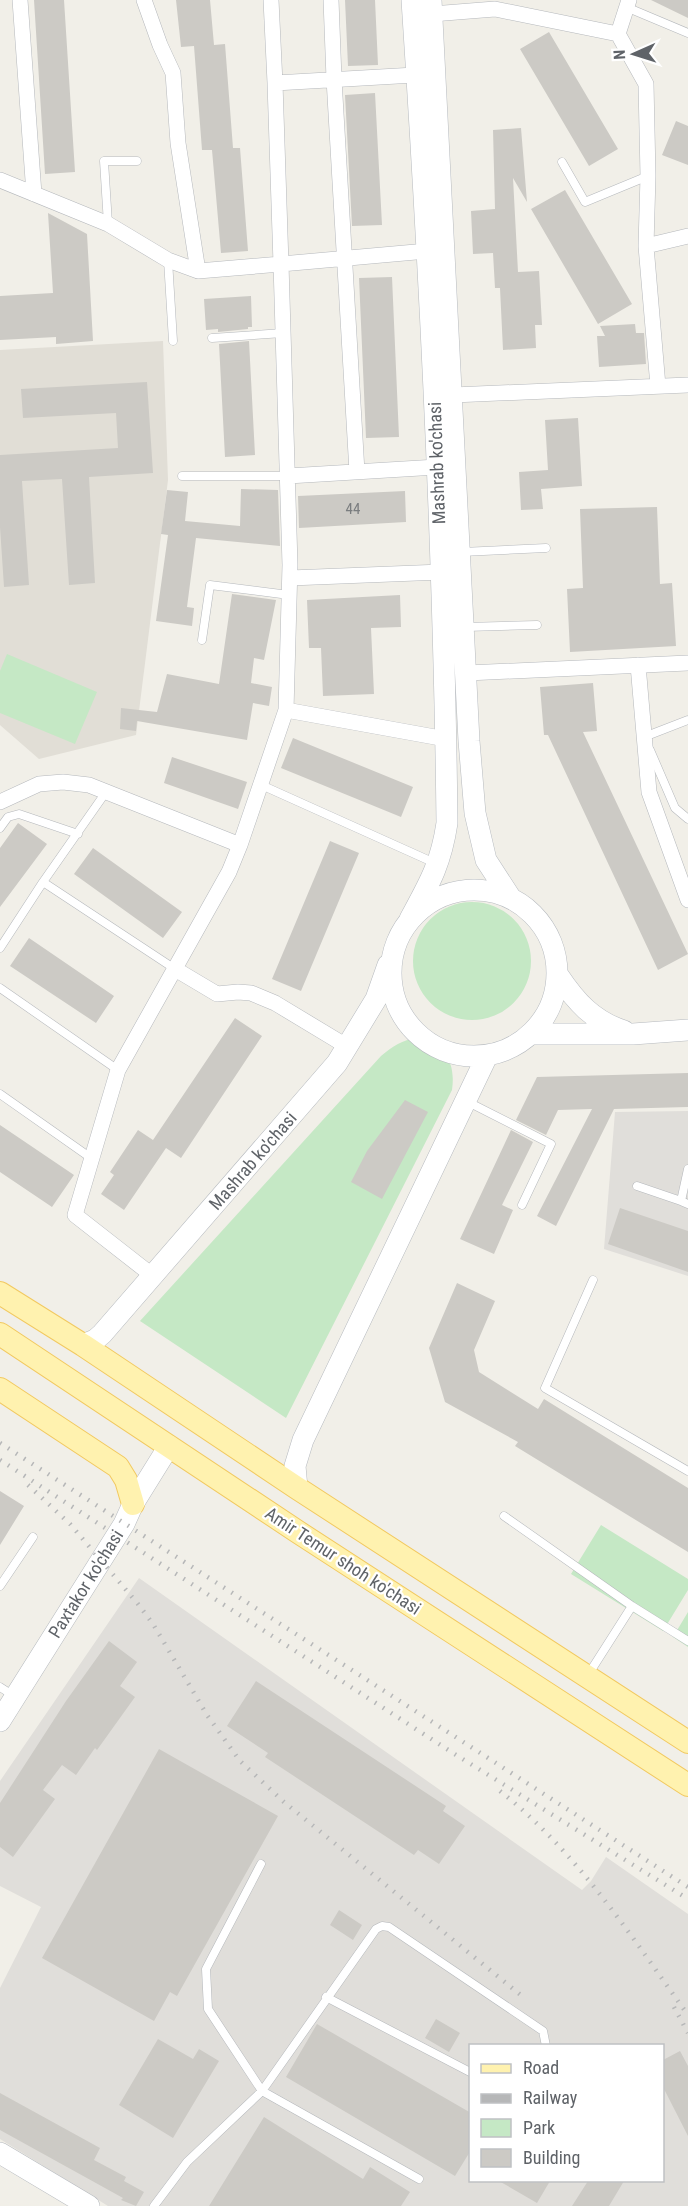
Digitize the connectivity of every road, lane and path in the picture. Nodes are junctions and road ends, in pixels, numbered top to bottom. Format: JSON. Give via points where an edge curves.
{"nodes":[{"id":1,"x":20,"y":0,"type":"edge"},
{"id":2,"x":144,"y":0,"type":"edge"},
{"id":3,"x":272,"y":0,"type":"edge"},
{"id":4,"x":331,"y":0,"type":"edge"},
{"id":5,"x":412,"y":0,"type":"edge"},
{"id":6,"x":627,"y":3,"type":"edge"},
{"id":7,"x":432,"y":7,"type":"edge"},
{"id":8,"x":688,"y":33,"type":"edge"},
{"id":9,"x":618,"y":34,"type":"junction"},
{"id":10,"x":415,"y":75,"type":"junction"},
{"id":11,"x":334,"y":79,"type":"junction"},
{"id":12,"x":275,"y":83,"type":"junction"},
{"id":13,"x":137,"y":161,"type":"dead end"},
{"id":14,"x":562,"y":162,"type":"dead end"},
{"id":15,"x":648,"y":176,"type":"junction"},
{"id":16,"x":0,"y":180,"type":"edge"},
{"id":17,"x":34,"y":194,"type":"junction"},
{"id":18,"x":108,"y":225,"type":"junction"},
{"id":19,"x":688,"y":236,"type":"edge"},
{"id":20,"x":646,"y":246,"type":"junction"},
{"id":21,"x":426,"y":251,"type":"junction"},
{"id":22,"x":344,"y":258,"type":"junction"},
{"id":23,"x":168,"y":260,"type":"junction"},
{"id":24,"x":281,"y":264,"type":"junction"},
{"id":25,"x":198,"y":271,"type":"junction"},
{"id":26,"x":284,"y":333,"type":"junction"},
{"id":27,"x":212,"y":338,"type":"dead end"},
{"id":28,"x":173,"y":341,"type":"dead end"},
{"id":29,"x":688,"y":385,"type":"edge"},
{"id":30,"x":658,"y":386,"type":"junction"},
{"id":31,"x":453,"y":395,"type":"junction"},
{"id":32,"x":437,"y":467,"type":"junction"},
{"id":33,"x":357,"y":472,"type":"junction"},
{"id":34,"x":182,"y":476,"type":"dead end"},
{"id":35,"x":288,"y":476,"type":"junction"},
{"id":36,"x":546,"y":548,"type":"dead end"},
{"id":37,"x":460,"y":552,"type":"junction"},
{"id":38,"x":442,"y":572,"type":"junction"},
{"id":39,"x":290,"y":578,"type":"junction"},
{"id":40,"x":289,"y":595,"type":"junction"},
{"id":41,"x":537,"y":625,"type":"dead end"},
{"id":42,"x":464,"y":627,"type":"junction"},
{"id":43,"x":202,"y":640,"type":"dead end"},
{"id":44,"x":688,"y":663,"type":"edge"},
{"id":45,"x":638,"y":665,"type":"junction"},
{"id":46,"x":466,"y":672,"type":"junction"},
{"id":47,"x":286,"y":710,"type":"junction"},
{"id":48,"x":688,"y":720,"type":"edge"},
{"id":49,"x":644,"y":737,"type":"junction"},
{"id":50,"x":446,"y":739,"type":"junction"},
{"id":51,"x":259,"y":784,"type":"junction"},
{"id":52,"x":106,"y":792,"type":"junction"},
{"id":53,"x":0,"y":802,"type":"edge"},
{"id":54,"x":688,"y":819,"type":"edge"},
{"id":55,"x":0,"y":828,"type":"edge"},
{"id":56,"x":78,"y":834,"type":"junction"},
{"id":57,"x":240,"y":844,"type":"junction"},
{"id":58,"x":438,"y":864,"type":"junction"},
{"id":59,"x":43,"y":882,"type":"junction"},
{"id":60,"x":510,"y":897,"type":"junction"},
{"id":61,"x":688,"y":900,"type":"edge"},
{"id":62,"x":410,"y":919,"type":"junction"},
{"id":63,"x":0,"y":948,"type":"edge"},
{"id":64,"x":392,"y":954,"type":"junction"},
{"id":65,"x":175,"y":969,"type":"junction"},
{"id":66,"x":558,"y":975,"type":"junction"},
{"id":67,"x":0,"y":988,"type":"edge"},
{"id":68,"x":688,"y":1030,"type":"edge"},
{"id":69,"x":532,"y":1034,"type":"junction"},
{"id":70,"x":633,"y":1034,"type":"junction"},
{"id":71,"x":348,"y":1047,"type":"junction"},
{"id":72,"x":488,"y":1056,"type":"junction"},
{"id":73,"x":118,"y":1070,"type":"junction"},
{"id":74,"x":0,"y":1094,"type":"edge"},
{"id":75,"x":466,"y":1101,"type":"junction"},
{"id":76,"x":93,"y":1159,"type":"junction"},
{"id":77,"x":688,"y":1168,"type":"edge"},
{"id":78,"x":637,"y":1186,"type":"dead end"},
{"id":79,"x":685,"y":1202,"type":"edge"},
{"id":80,"x":522,"y":1205,"type":"dead end"},
{"id":81,"x":153,"y":1276,"type":"junction"},
{"id":82,"x":593,"y":1280,"type":"dead end"},
{"id":83,"x":0,"y":1293,"type":"edge"},
{"id":84,"x":0,"y":1334,"type":"edge"},
{"id":85,"x":83,"y":1345,"type":"junction"},
{"id":86,"x":0,"y":1389,"type":"edge"},
{"id":87,"x":0,"y":1404,"type":"edge"},
{"id":88,"x":169,"y":1446,"type":"junction"},
{"id":89,"x":688,"y":1471,"type":"edge"},
{"id":90,"x":297,"y":1488,"type":"junction"},
{"id":91,"x":133,"y":1504,"type":"junction"},
{"id":92,"x":504,"y":1516,"type":"dead end"},
{"id":93,"x":33,"y":1537,"type":"dead end"},
{"id":94,"x":0,"y":1586,"type":"edge"},
{"id":95,"x":632,"y":1606,"type":"junction"},
{"id":96,"x":688,"y":1641,"type":"edge"},
{"id":97,"x":587,"y":1676,"type":"junction"},
{"id":98,"x":8,"y":1692,"type":"edge"},
{"id":99,"x":0,"y":1721,"type":"edge"},
{"id":100,"x":688,"y":1742,"type":"edge"},
{"id":101,"x":688,"y":1785,"type":"edge"},
{"id":102,"x":261,"y":1864,"type":"dead end"},
{"id":103,"x":326,"y":1997,"type":"junction"},
{"id":104,"x":546,"y":2044,"type":"edge"},
{"id":105,"x":469,"y":2071,"type":"edge"},
{"id":106,"x":262,"y":2091,"type":"junction"},
{"id":107,"x":0,"y":2153,"type":"edge"},
{"id":108,"x":419,"y":2179,"type":"dead end"},
{"id":109,"x":89,"y":2206,"type":"edge"},
{"id":110,"x":154,"y":2206,"type":"edge"}],
"edges":[{"from":1,"to":17,"type":"street"},
{"from":2,"to":25,"type":"street","via":[[173,73],[178,143]]},
{"from":3,"to":12,"type":"street"},
{"from":4,"to":11,"type":"street"},
{"from":5,"to":10,"type":"main road","name":"Mashrab ko'chasi"},
{"from":6,"to":8,"type":"lane"},
{"from":6,"to":9,"type":"street"},
{"from":7,"to":9,"type":"street","via":[[495,9]]},
{"from":7,"to":31,"type":"main road","name":"Mashrab ko'chasi"},
{"from":9,"to":15,"type":"street","via":[[646,84]]},
{"from":10,"to":11,"type":"street"},
{"from":10,"to":21,"type":"main road","name":"Mashrab ko'chasi"},
{"from":11,"to":12,"type":"street"},
{"from":11,"to":22,"type":"street"},
{"from":12,"to":24,"type":"street"},
{"from":13,"to":18,"type":"lane","via":[[104,161]]},
{"from":14,"to":15,"type":"lane","via":[[585,202]]},
{"from":15,"to":20,"type":"street"},
{"from":16,"to":17,"type":"street"},
{"from":17,"to":18,"type":"street"},
{"from":18,"to":23,"type":"street"},
{"from":19,"to":20,"type":"street"},
{"from":20,"to":30,"type":"street"},
{"from":21,"to":22,"type":"street"},
{"from":21,"to":32,"type":"main road","name":"Mashrab ko'chasi"},
{"from":22,"to":24,"type":"street"},
{"from":22,"to":33,"type":"street"},
{"from":23,"to":25,"type":"street"},
{"from":23,"to":28,"type":"lane"},
{"from":24,"to":25,"type":"street"},
{"from":24,"to":26,"type":"street"},
{"from":26,"to":27,"type":"lane"},
{"from":26,"to":35,"type":"street"},
{"from":29,"to":30,"type":"street"},
{"from":30,"to":31,"type":"street"},
{"from":31,"to":37,"type":"main road","name":"Mashrab ko'chasi"},
{"from":32,"to":33,"type":"street"},
{"from":32,"to":38,"type":"main road","name":"Mashrab ko'chasi"},
{"from":33,"to":35,"type":"street"},
{"from":34,"to":35,"type":"lane"},
{"from":35,"to":39,"type":"street"},
{"from":36,"to":37,"type":"lane"},
{"from":37,"to":42,"type":"main road","name":"Mashrab ko'chasi"},
{"from":38,"to":39,"type":"street"},
{"from":38,"to":50,"type":"main road","name":"Mashrab ko'chasi"},
{"from":39,"to":40,"type":"street"},
{"from":40,"to":43,"type":"lane","via":[[210,585]]},
{"from":40,"to":47,"type":"street"},
{"from":41,"to":42,"type":"lane"},
{"from":42,"to":46,"type":"main road","name":"Mashrab ko'chasi"},
{"from":44,"to":45,"type":"street"},
{"from":45,"to":46,"type":"street"},
{"from":45,"to":49,"type":"street"},
{"from":46,"to":60,"type":"main road","name":"Mashrab ko'chasi","via":[[475,813],[486,860]]},
{"from":47,"to":50,"type":"street"},
{"from":47,"to":51,"type":"street"},
{"from":48,"to":49,"type":"lane"},
{"from":49,"to":54,"type":"lane","via":[[675,808]]},
{"from":49,"to":61,"type":"street","via":[[650,792]]},
{"from":50,"to":58,"type":"main road","name":"Mashrab ko'chasi","via":[[447,823]]},
{"from":51,"to":57,"type":"street"},
{"from":51,"to":58,"type":"lane"},
{"from":52,"to":53,"type":"street","via":[[89,785],[39,784]]},
{"from":52,"to":56,"type":"lane"},
{"from":52,"to":57,"type":"street"},
{"from":55,"to":56,"type":"lane","via":[[8,818],[19,814]]},
{"from":56,"to":59,"type":"lane"},
{"from":57,"to":65,"type":"street","via":[[229,872]]},
{"from":58,"to":62,"type":"main road","name":"Mashrab ko'chasi"},
{"from":59,"to":63,"type":"lane"},
{"from":59,"to":65,"type":"lane"},
{"from":60,"to":62,"type":"main road","name":"Mashrab ko'chasi","via":[[484,889],[456,891],[431,901]]},
{"from":60,"to":66,"type":"main road","name":"Mashrab ko'chasi","via":[[530,910],[546,929],[555,951]]},
{"from":62,"to":64,"type":"main road","name":"Mashrab ko'chasi"},
{"from":64,"to":71,"type":"main road","name":"Mashrab ko'chasi","via":[[376,999]]},
{"from":64,"to":72,"type":"main road","name":"Mashrab ko'chasi","via":[[395,999],[413,1030],[434,1047],[460,1056]]},
{"from":65,"to":71,"type":"street","via":[[217,994],[252,993],[275,1003]]},
{"from":65,"to":73,"type":"street"},
{"from":66,"to":69,"type":"main road","name":"Mashrab ko'chasi","via":[[555,997]]},
{"from":66,"to":70,"type":"main road","via":[[573,998],[589,1012],[606,1025]]},
{"from":67,"to":73,"type":"lane"},
{"from":68,"to":70,"type":"main road"},
{"from":69,"to":70,"type":"main road"},
{"from":69,"to":72,"type":"main road","name":"Mashrab ko'chasi","via":[[512,1048]]},
{"from":71,"to":81,"type":"main road","name":"Mashrab ko'chasi"},
{"from":72,"to":75,"type":"main road"},
{"from":73,"to":76,"type":"street"},
{"from":74,"to":76,"type":"lane"},
{"from":75,"to":80,"type":"lane","via":[[551,1144]]},
{"from":75,"to":90,"type":"main road","via":[[303,1440],[295,1466]]},
{"from":76,"to":81,"type":"street","via":[[75,1215]]},
{"from":77,"to":79,"type":"lane"},
{"from":78,"to":79,"type":"lane"},
{"from":81,"to":85,"type":"main road","name":"Mashrab ko'chasi","via":[[102,1335]]},
{"from":82,"to":89,"type":"lane","via":[[545,1388]]},
{"from":83,"to":85,"type":"main road","name":"Amir Temur shoh ko'chasi"},
{"from":84,"to":88,"type":"main road","name":"Amir Temur shoh ko'chasi"},
{"from":85,"to":90,"type":"main road","name":"Amir Temur shoh ko'chasi"},
{"from":86,"to":91,"type":"main road","via":[[118,1467]]},
{"from":87,"to":91,"type":"main road","via":[[100,1471]]},
{"from":88,"to":91,"type":"main road","name":"Paxtakor ko'chasi"},
{"from":88,"to":101,"type":"main road","name":"Amir Temur shoh ko'chasi"},
{"from":90,"to":97,"type":"main road","name":"Amir Temur shoh ko'chasi"},
{"from":91,"to":98,"type":"main road","name":"Paxtakor ko'chasi","via":[[124,1524]]},
{"from":92,"to":95,"type":"lane"},
{"from":93,"to":94,"type":"lane"},
{"from":95,"to":96,"type":"lane"},
{"from":95,"to":97,"type":"lane"},
{"from":97,"to":100,"type":"main road","name":"Amir Temur shoh ko'chasi"},
{"from":98,"to":99,"type":"main road","name":"Paxtakor ko'chasi"},
{"from":102,"to":106,"type":"lane","via":[[206,1969],[208,2009]]},
{"from":103,"to":104,"type":"lane","via":[[376,1929],[389,1927],[543,2031]]},
{"from":103,"to":105,"type":"lane"},
{"from":103,"to":106,"type":"lane"},
{"from":106,"to":108,"type":"lane"},
{"from":106,"to":110,"type":"lane","via":[[187,2162]]},
{"from":107,"to":109,"type":"main road"}]}
